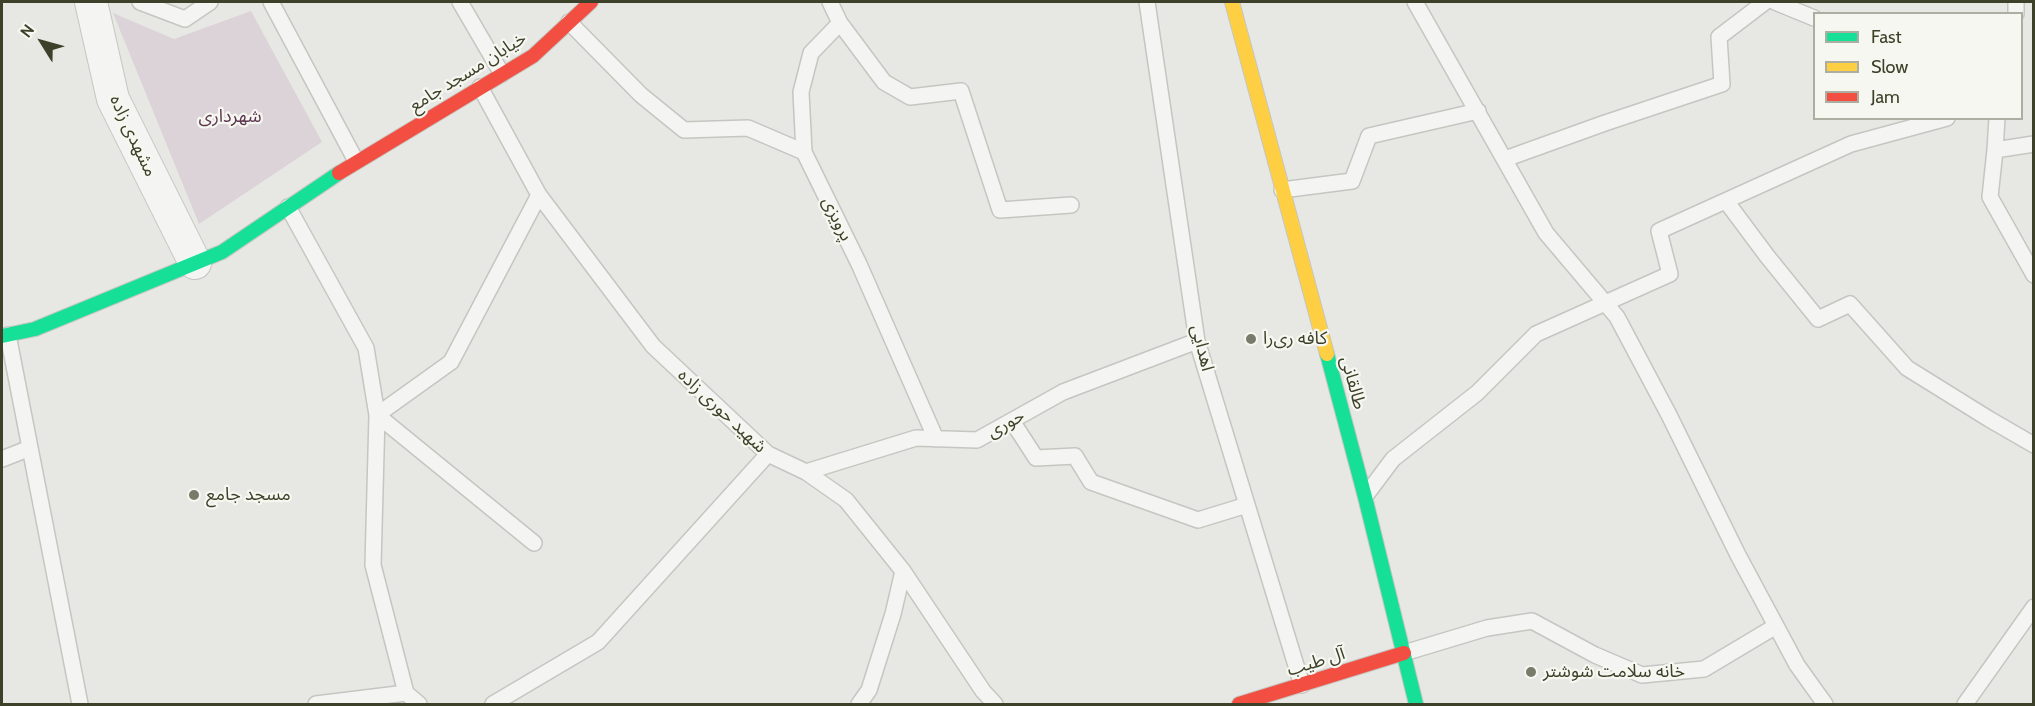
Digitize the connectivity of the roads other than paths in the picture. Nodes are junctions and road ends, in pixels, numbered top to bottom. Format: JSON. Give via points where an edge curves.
{"nodes":[{"id":1,"x":91,"y":2,"type":"edge"},
{"id":2,"x":140,"y":2,"type":"edge"},
{"id":3,"x":210,"y":2,"type":"edge"},
{"id":4,"x":271,"y":2,"type":"edge"},
{"id":5,"x":460,"y":2,"type":"edge"},
{"id":6,"x":591,"y":2,"type":"edge"},
{"id":7,"x":830,"y":2,"type":"edge"},
{"id":8,"x":1147,"y":2,"type":"edge"},
{"id":9,"x":1232,"y":2,"type":"edge"},
{"id":10,"x":1415,"y":2,"type":"edge"},
{"id":11,"x":1765,"y":2,"type":"edge"},
{"id":12,"x":1775,"y":2,"type":"edge"},
{"id":13,"x":1813,"y":17,"type":"edge"},
{"id":14,"x":569,"y":22,"type":"junction"},
{"id":15,"x":840,"y":23,"type":"junction"},
{"id":16,"x":502,"y":74,"type":"junction"},
{"id":17,"x":480,"y":87,"type":"junction"},
{"id":18,"x":1478,"y":111,"type":"junction"},
{"id":19,"x":1940,"y":120,"type":"edge"},
{"id":20,"x":1997,"y":120,"type":"edge"},
{"id":21,"x":2034,"y":144,"type":"edge"},
{"id":22,"x":1995,"y":150,"type":"junction"},
{"id":23,"x":804,"y":152,"type":"junction"},
{"id":24,"x":1505,"y":159,"type":"junction"},
{"id":25,"x":356,"y":161,"type":"junction"},
{"id":26,"x":1282,"y":190,"type":"junction"},
{"id":27,"x":539,"y":195,"type":"junction"},
{"id":28,"x":1726,"y":201,"type":"junction"},
{"id":29,"x":1071,"y":205,"type":"dead end"},
{"id":30,"x":288,"y":207,"type":"junction"},
{"id":31,"x":195,"y":263,"type":"junction"},
{"id":32,"x":2034,"y":275,"type":"edge"},
{"id":33,"x":1606,"y":304,"type":"junction"},
{"id":34,"x":5,"y":335,"type":"edge"},
{"id":35,"x":1197,"y":341,"type":"junction"},
{"id":36,"x":377,"y":415,"type":"junction"},
{"id":37,"x":1012,"y":421,"type":"junction"},
{"id":38,"x":936,"y":439,"type":"junction"},
{"id":39,"x":2034,"y":444,"type":"edge"},
{"id":40,"x":30,"y":448,"type":"junction"},
{"id":41,"x":768,"y":454,"type":"junction"},
{"id":42,"x":2,"y":459,"type":"edge"},
{"id":43,"x":806,"y":472,"type":"junction"},
{"id":44,"x":1365,"y":497,"type":"junction"},
{"id":45,"x":1247,"y":505,"type":"junction"},
{"id":46,"x":534,"y":543,"type":"dead end"},
{"id":47,"x":903,"y":571,"type":"junction"},
{"id":48,"x":2034,"y":607,"type":"edge"},
{"id":49,"x":1776,"y":626,"type":"junction"},
{"id":50,"x":1404,"y":653,"type":"junction"},
{"id":51,"x":1302,"y":685,"type":"junction"},
{"id":52,"x":406,"y":693,"type":"junction"},
{"id":53,"x":80,"y":705,"type":"edge"},
{"id":54,"x":316,"y":705,"type":"edge"},
{"id":55,"x":419,"y":705,"type":"edge"},
{"id":56,"x":493,"y":705,"type":"edge"},
{"id":57,"x":859,"y":705,"type":"edge"},
{"id":58,"x":995,"y":705,"type":"edge"},
{"id":59,"x":1239,"y":705,"type":"edge"},
{"id":60,"x":1416,"y":705,"type":"edge"},
{"id":61,"x":1825,"y":705,"type":"edge"},
{"id":62,"x":1965,"y":705,"type":"edge"}],
"edges":[{"from":1,"to":31,"type":"street","name":"مشهدی زاده","via":[[113,99]]},
{"from":2,"to":3,"type":"lane","via":[[185,19]]},
{"from":4,"to":25,"type":"lane"},
{"from":5,"to":16,"type":"lane"},
{"from":6,"to":14,"type":"street","name":"خیابان مسجد جامع"},
{"from":7,"to":15,"type":"lane"},
{"from":8,"to":35,"type":"lane","name":"اهدایی"},
{"from":9,"to":26,"type":"street","name":"طالقانی"},
{"from":10,"to":18,"type":"lane"},
{"from":11,"to":24,"type":"lane","via":[[1719,37],[1722,84]]},
{"from":12,"to":13,"type":"lane"},
{"from":14,"to":16,"type":"street","name":"خیابان مسجد جامع","via":[[532,56]]},
{"from":14,"to":23,"type":"lane","via":[[640,95],[684,130],[748,128]]},
{"from":15,"to":23,"type":"lane","name":"پرویزی","via":[[811,52],[801,92]]},
{"from":15,"to":29,"type":"lane","via":[[884,82],[910,97],[961,91],[1000,210]]},
{"from":16,"to":17,"type":"street","name":"خیابان مسجد جامع"},
{"from":17,"to":25,"type":"street","name":"خیابان مسجد جامع"},
{"from":17,"to":27,"type":"lane","name":"شهید حوری زاده"},
{"from":18,"to":24,"type":"lane"},
{"from":18,"to":26,"type":"lane","via":[[1369,136],[1352,181]]},
{"from":19,"to":28,"type":"lane","via":[[1851,144]]},
{"from":20,"to":22,"type":"lane"},
{"from":21,"to":22,"type":"lane"},
{"from":22,"to":32,"type":"lane","via":[[1990,197]]},
{"from":23,"to":38,"type":"lane","name":"پرویزی","via":[[859,264]]},
{"from":24,"to":33,"type":"lane","via":[[1546,233]]},
{"from":25,"to":30,"type":"street"},
{"from":26,"to":44,"type":"street","name":"طالقانی"},
{"from":27,"to":36,"type":"lane","via":[[451,362]]},
{"from":27,"to":41,"type":"lane","name":"شهید حوری زاده","via":[[652,346]]},
{"from":28,"to":33,"type":"lane","via":[[1659,231],[1670,274]]},
{"from":28,"to":39,"type":"lane","via":[[1818,319],[1850,304],[1907,368]]},
{"from":30,"to":31,"type":"street","via":[[222,252]]},
{"from":30,"to":36,"type":"lane","via":[[366,348]]},
{"from":31,"to":34,"type":"street","via":[[35,329]]},
{"from":33,"to":44,"type":"lane","via":[[1536,334],[1477,393],[1393,459]]},
{"from":33,"to":49,"type":"lane","via":[[1617,317],[1669,414]]},
{"from":34,"to":40,"type":"lane"},
{"from":35,"to":37,"type":"lane","name":"حوری","via":[[1063,392]]},
{"from":35,"to":45,"type":"lane","name":"اهدایی"},
{"from":36,"to":46,"type":"lane"},
{"from":36,"to":52,"type":"lane","via":[[373,565]]},
{"from":37,"to":38,"type":"lane","name":"حوری","via":[[977,440]]},
{"from":37,"to":45,"type":"lane","via":[[1036,458],[1075,456],[1091,482],[1198,520]]},
{"from":38,"to":43,"type":"lane","name":"حوری","via":[[916,438]]},
{"from":40,"to":42,"type":"lane"},
{"from":40,"to":53,"type":"lane"},
{"from":41,"to":43,"type":"lane","name":"شهید حوری زاده"},
{"from":41,"to":56,"type":"lane","via":[[598,642]]},
{"from":43,"to":47,"type":"lane","name":"شهید حوری زاده","via":[[846,500]]},
{"from":44,"to":50,"type":"street","name":"طالقانی"},
{"from":45,"to":51,"type":"lane","name":"اهدایی"},
{"from":47,"to":57,"type":"lane","via":[[869,690]]},
{"from":47,"to":58,"type":"lane","name":"شهید حوری زاده"},
{"from":48,"to":62,"type":"lane"},
{"from":49,"to":50,"type":"lane","via":[[1704,669],[1642,675],[1532,621],[1487,628]]},
{"from":49,"to":61,"type":"lane"},
{"from":50,"to":51,"type":"street","name":"آل طیب"},
{"from":50,"to":60,"type":"street","name":"طالقانی"},
{"from":51,"to":59,"type":"street","name":"آل طیب"},
{"from":52,"to":54,"type":"lane"},
{"from":52,"to":55,"type":"lane"}]}
